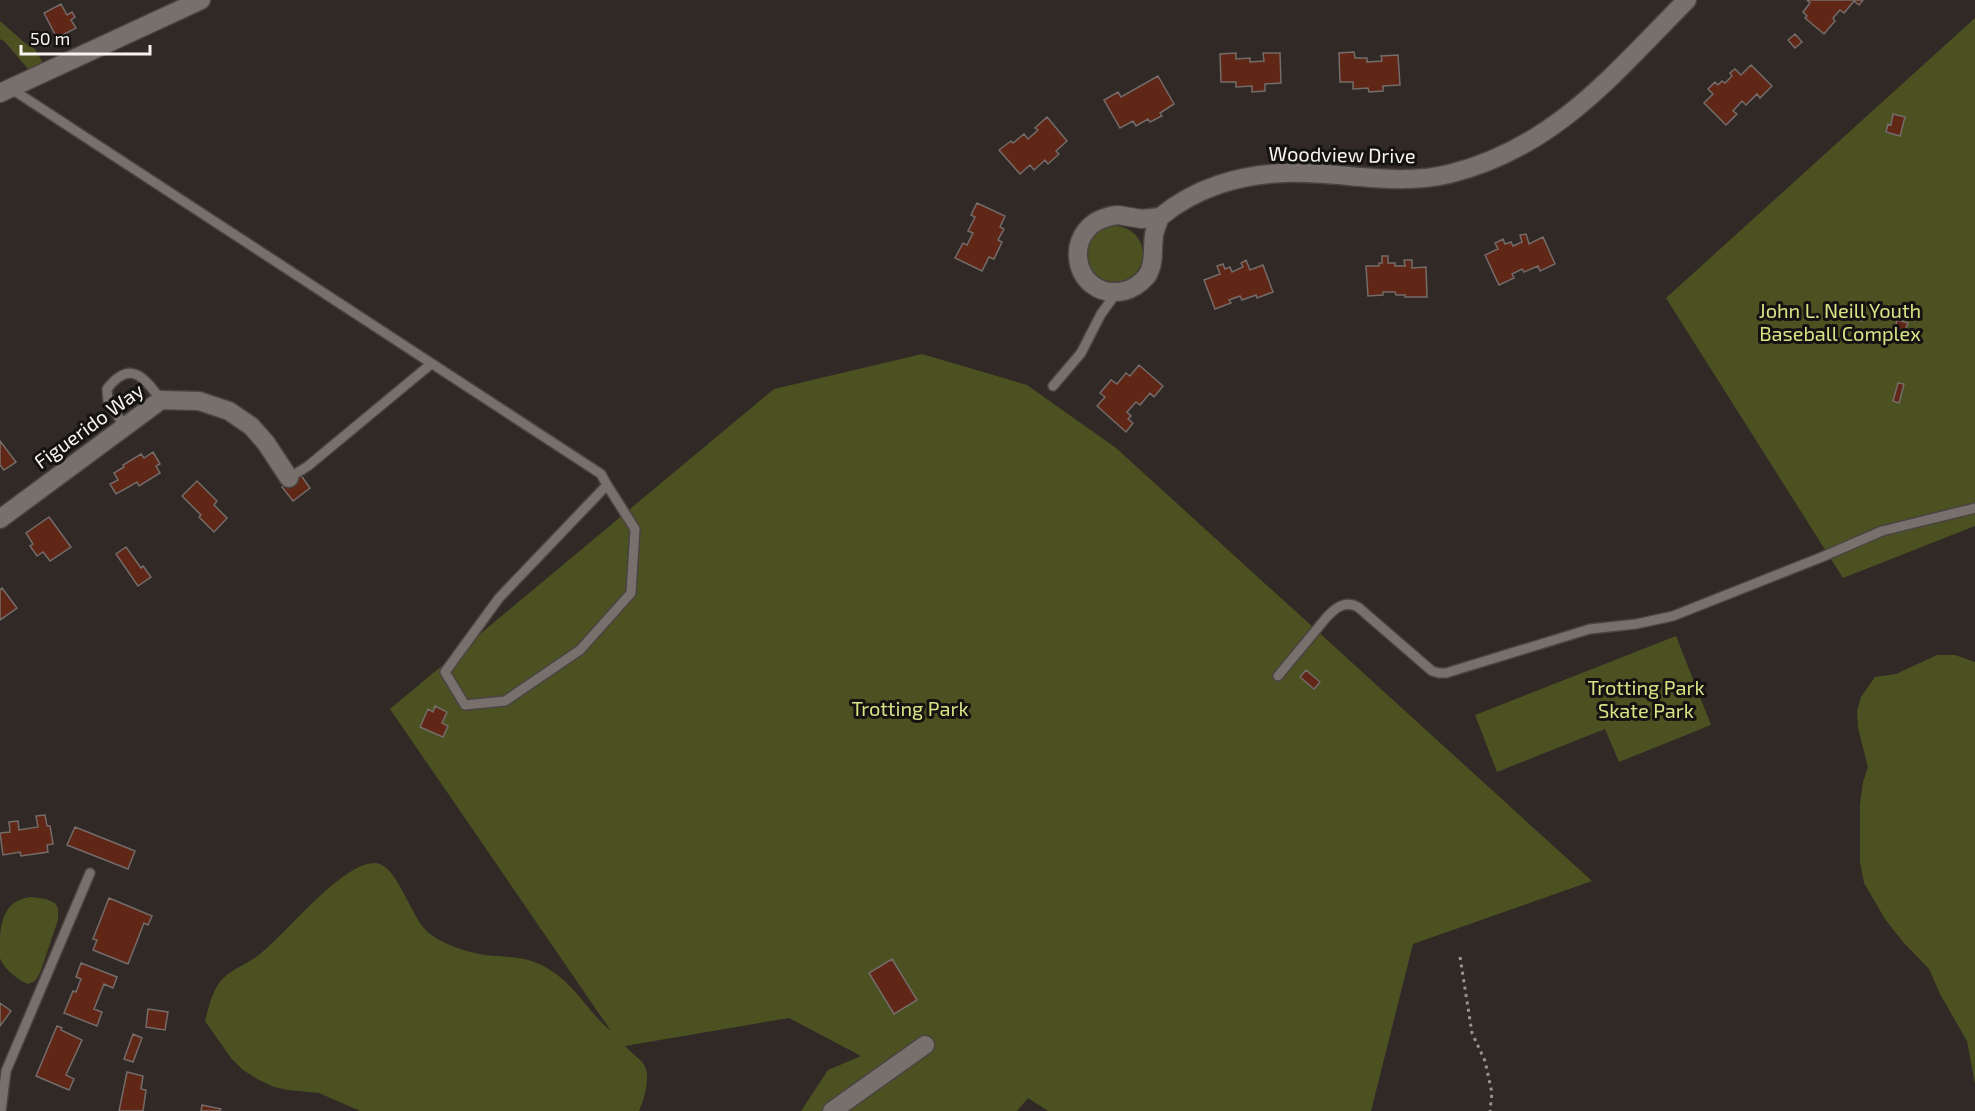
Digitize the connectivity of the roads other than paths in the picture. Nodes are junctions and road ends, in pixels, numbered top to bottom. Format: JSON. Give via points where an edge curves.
{"nodes":[{"id":1,"x":201,"y":0,"type":"edge"},
{"id":2,"x":1687,"y":0,"type":"edge"},
{"id":3,"x":5,"y":90,"type":"edge"},
{"id":4,"x":1160,"y":217,"type":"junction"},
{"id":5,"x":1117,"y":292,"type":"junction"},
{"id":6,"x":431,"y":364,"type":"junction"},
{"id":7,"x":1053,"y":386,"type":"dead end"},
{"id":8,"x":161,"y":400,"type":"junction"},
{"id":9,"x":125,"y":428,"type":"junction"},
{"id":10,"x":288,"y":478,"type":"joint"},
{"id":11,"x":608,"y":485,"type":"junction"},
{"id":12,"x":1975,"y":508,"type":"edge"},
{"id":13,"x":0,"y":519,"type":"edge"},
{"id":14,"x":1278,"y":676,"type":"dead end"},
{"id":15,"x":90,"y":873,"type":"dead end"},
{"id":16,"x":926,"y":1045,"type":"dead end"},
{"id":17,"x":2,"y":1088,"type":"edge"},
{"id":18,"x":1,"y":1111,"type":"edge"},
{"id":19,"x":832,"y":1111,"type":"edge"}],
"edges":[{"from":1,"to":3,"type":"street"},
{"from":2,"to":4,"type":"street","name":"Woodview Drive","via":[[1579,107],[1534,140],[1492,160],[1426,178],[1286,173],[1257,176],[1212,186]]},
{"from":3,"to":6,"type":"lane"},
{"from":4,"to":5,"type":"street","via":[[1154,234],[1151,269],[1137,285]]},
{"from":4,"to":5,"type":"street","via":[[1108,216],[1098,219],[1083,233],[1077,253],[1082,273],[1097,287]]},
{"from":5,"to":7,"type":"lane","via":[[1081,353]]},
{"from":6,"to":10,"type":"lane","via":[[308,466]]},
{"from":6,"to":11,"type":"lane","via":[[601,474]]},
{"from":8,"to":9,"type":"street","name":"Figuerido Way"},
{"from":8,"to":9,"type":"lane","via":[[135,373],[124,373],[114,380],[107,389],[108,400]]},
{"from":8,"to":10,"type":"street","name":"Figuerido Way","via":[[199,400],[229,411],[251,426],[266,443]]},
{"from":9,"to":13,"type":"street","name":"Figuerido Way"},
{"from":11,"to":11,"type":"lane","via":[[500,598],[444,672],[465,705],[505,701],[580,650],[631,593],[635,529]]},
{"from":12,"to":14,"type":"lane","via":[[1882,531],[1673,616],[1590,629],[1446,673],[1432,671],[1358,607],[1342,605],[1334,609]]},
{"from":15,"to":17,"type":"lane"},
{"from":16,"to":19,"type":"street"},
{"from":17,"to":18,"type":"lane"}]}
